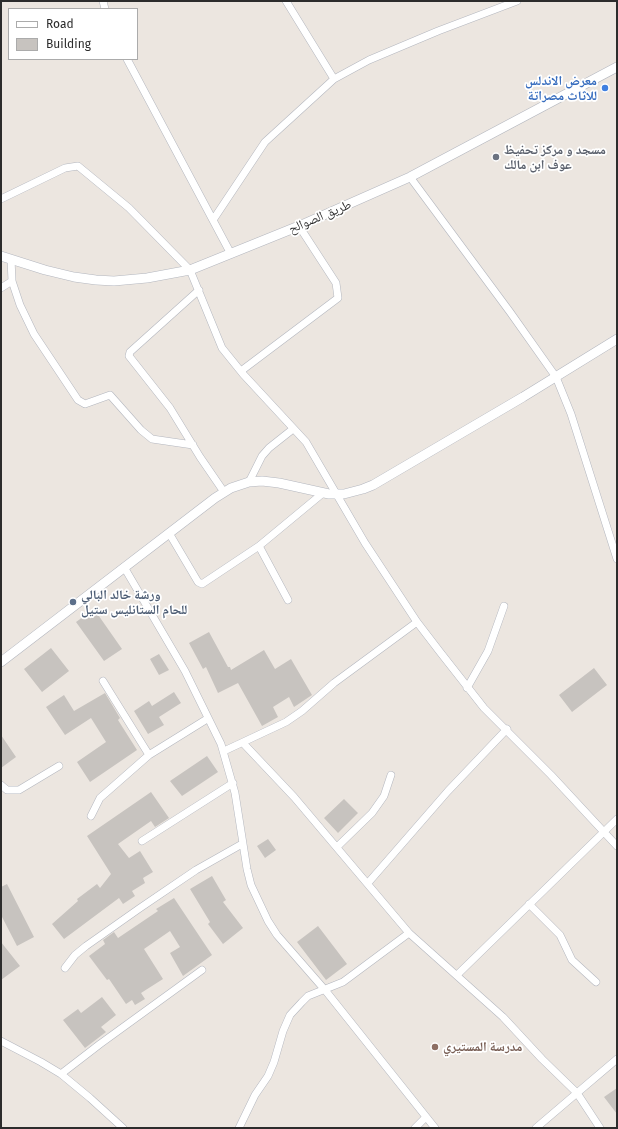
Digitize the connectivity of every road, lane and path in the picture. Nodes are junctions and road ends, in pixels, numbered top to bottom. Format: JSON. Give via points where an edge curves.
{"nodes":[{"id":1,"x":286,"y":1,"type":"edge"},
{"id":2,"x":517,"y":1,"type":"edge"},
{"id":3,"x":128,"y":60,"type":"edge"},
{"id":4,"x":617,"y":67,"type":"edge"},
{"id":5,"x":334,"y":79,"type":"junction"},
{"id":6,"x":410,"y":177,"type":"junction"},
{"id":7,"x":1,"y":199,"type":"edge"},
{"id":8,"x":213,"y":220,"type":"junction"},
{"id":9,"x":299,"y":226,"type":"junction"},
{"id":10,"x":231,"y":254,"type":"junction"},
{"id":11,"x":1,"y":256,"type":"edge"},
{"id":12,"x":11,"y":259,"type":"junction"},
{"id":13,"x":190,"y":270,"type":"junction"},
{"id":14,"x":12,"y":281,"type":"junction"},
{"id":15,"x":1,"y":288,"type":"edge"},
{"id":16,"x":199,"y":290,"type":"junction"},
{"id":17,"x":617,"y":339,"type":"edge"},
{"id":18,"x":241,"y":371,"type":"junction"},
{"id":19,"x":556,"y":377,"type":"junction"},
{"id":20,"x":293,"y":429,"type":"junction"},
{"id":21,"x":193,"y":445,"type":"junction"},
{"id":22,"x":249,"y":482,"type":"junction"},
{"id":23,"x":224,"y":492,"type":"junction"},
{"id":24,"x":323,"y":493,"type":"junction"},
{"id":25,"x":336,"y":494,"type":"junction"},
{"id":26,"x":170,"y":533,"type":"junction"},
{"id":27,"x":259,"y":546,"type":"junction"},
{"id":28,"x":617,"y":559,"type":"edge"},
{"id":29,"x":124,"y":567,"type":"junction"},
{"id":30,"x":288,"y":600,"type":"dead end"},
{"id":31,"x":504,"y":606,"type":"dead end"},
{"id":32,"x":417,"y":622,"type":"junction"},
{"id":33,"x":1,"y":662,"type":"edge"},
{"id":34,"x":103,"y":681,"type":"dead end"},
{"id":35,"x":467,"y":688,"type":"junction"},
{"id":36,"x":207,"y":718,"type":"junction"},
{"id":37,"x":507,"y":730,"type":"junction"},
{"id":38,"x":243,"y":743,"type":"junction"},
{"id":39,"x":224,"y":751,"type":"junction"},
{"id":40,"x":149,"y":755,"type":"junction"},
{"id":41,"x":59,"y":766,"type":"dead end"},
{"id":42,"x":391,"y":775,"type":"dead end"},
{"id":43,"x":233,"y":783,"type":"junction"},
{"id":44,"x":1,"y":785,"type":"edge"},
{"id":45,"x":91,"y":816,"type":"dead end"},
{"id":46,"x":617,"y":818,"type":"edge"},
{"id":47,"x":604,"y":832,"type":"junction"},
{"id":48,"x":142,"y":841,"type":"dead end"},
{"id":49,"x":242,"y":844,"type":"junction"},
{"id":50,"x":617,"y":846,"type":"edge"},
{"id":51,"x":337,"y":847,"type":"junction"},
{"id":52,"x":368,"y":883,"type":"junction"},
{"id":53,"x":529,"y":904,"type":"junction"},
{"id":54,"x":409,"y":933,"type":"junction"},
{"id":55,"x":65,"y":968,"type":"dead end"},
{"id":56,"x":202,"y":970,"type":"dead end"},
{"id":57,"x":457,"y":976,"type":"junction"},
{"id":58,"x":596,"y":982,"type":"dead end"},
{"id":59,"x":325,"y":990,"type":"junction"},
{"id":60,"x":1,"y":1041,"type":"edge"},
{"id":61,"x":617,"y":1059,"type":"edge"},
{"id":62,"x":60,"y":1074,"type":"junction"},
{"id":63,"x":577,"y":1093,"type":"junction"},
{"id":64,"x":426,"y":1117,"type":"junction"},
{"id":65,"x":123,"y":1128,"type":"edge"},
{"id":66,"x":239,"y":1128,"type":"edge"},
{"id":67,"x":415,"y":1128,"type":"edge"},
{"id":68,"x":435,"y":1128,"type":"edge"},
{"id":69,"x":536,"y":1128,"type":"edge"},
{"id":70,"x":600,"y":1128,"type":"edge"}],
"edges":[{"from":1,"to":5,"type":"street"},
{"from":2,"to":5,"type":"street","via":[[369,60]]},
{"from":3,"to":8,"type":"street"},
{"from":4,"to":6,"type":"street","name":"طريق الصوالح"},
{"from":5,"to":8,"type":"street","via":[[265,142]]},
{"from":6,"to":9,"type":"street","name":"طريق الصوالح"},
{"from":6,"to":19,"type":"street"},
{"from":7,"to":13,"type":"street","via":[[65,168],[78,166],[129,208]]},
{"from":8,"to":10,"type":"street"},
{"from":9,"to":10,"type":"street","name":"طريق الصوالح"},
{"from":9,"to":18,"type":"street","via":[[336,283],[338,298]]},
{"from":10,"to":13,"type":"street","name":"طريق الصوالح"},
{"from":11,"to":12,"type":"street","name":"طريق الصوالح"},
{"from":12,"to":13,"type":"street","name":"طريق الصوالح","via":[[67,276],[96,280],[147,278]]},
{"from":12,"to":14,"type":"street"},
{"from":13,"to":16,"type":"street"},
{"from":14,"to":15,"type":"street"},
{"from":14,"to":21,"type":"street","via":[[20,306],[34,334],[78,400],[85,404],[110,395],[141,430],[152,438]]},
{"from":16,"to":18,"type":"street","via":[[222,348]]},
{"from":16,"to":21,"type":"street","via":[[129,354],[131,360],[170,408]]},
{"from":17,"to":19,"type":"street"},
{"from":18,"to":20,"type":"street"},
{"from":19,"to":25,"type":"street","via":[[373,485]]},
{"from":19,"to":28,"type":"street","via":[[572,414]]},
{"from":20,"to":22,"type":"street","via":[[262,456]]},
{"from":20,"to":25,"type":"street","via":[[306,442]]},
{"from":21,"to":23,"type":"street"},
{"from":22,"to":23,"type":"street"},
{"from":22,"to":24,"type":"street","via":[[279,483]]},
{"from":23,"to":26,"type":"street"},
{"from":24,"to":25,"type":"street"},
{"from":24,"to":27,"type":"street"},
{"from":25,"to":32,"type":"street"},
{"from":26,"to":27,"type":"street","via":[[198,582],[202,584]]},
{"from":26,"to":29,"type":"street"},
{"from":27,"to":30,"type":"street"},
{"from":29,"to":33,"type":"street"},
{"from":29,"to":36,"type":"street","via":[[185,671]]},
{"from":31,"to":35,"type":"street","via":[[488,651]]},
{"from":32,"to":35,"type":"street"},
{"from":32,"to":38,"type":"street","via":[[334,683],[302,711],[286,722]]},
{"from":34,"to":40,"type":"street"},
{"from":35,"to":37,"type":"street"},
{"from":36,"to":39,"type":"street","via":[[216,731]]},
{"from":36,"to":40,"type":"street"},
{"from":37,"to":47,"type":"street"},
{"from":37,"to":52,"type":"street","via":[[448,791]]},
{"from":38,"to":39,"type":"street"},
{"from":38,"to":51,"type":"street"},
{"from":39,"to":43,"type":"street"},
{"from":40,"to":45,"type":"street","via":[[100,798]]},
{"from":41,"to":44,"type":"street","via":[[19,790],[7,790]]},
{"from":42,"to":51,"type":"street","via":[[384,796],[372,813]]},
{"from":43,"to":48,"type":"street"},
{"from":43,"to":49,"type":"street"},
{"from":46,"to":47,"type":"street"},
{"from":47,"to":50,"type":"street"},
{"from":47,"to":53,"type":"street"},
{"from":49,"to":55,"type":"street","via":[[196,870],[128,916],[86,946]]},
{"from":49,"to":59,"type":"street","via":[[251,886],[268,921]]},
{"from":51,"to":52,"type":"street"},
{"from":52,"to":54,"type":"street"},
{"from":53,"to":57,"type":"street"},
{"from":53,"to":58,"type":"street","via":[[560,935],[572,960]]},
{"from":54,"to":57,"type":"street"},
{"from":54,"to":59,"type":"street","via":[[364,968]]},
{"from":56,"to":62,"type":"street"},
{"from":57,"to":63,"type":"street","via":[[503,1017]]},
{"from":59,"to":64,"type":"street"},
{"from":59,"to":66,"type":"street","via":[[308,996],[290,1016],[274,1062]]},
{"from":60,"to":62,"type":"street"},
{"from":61,"to":63,"type":"street"},
{"from":62,"to":65,"type":"street"},
{"from":63,"to":69,"type":"street"},
{"from":63,"to":70,"type":"street"},
{"from":64,"to":67,"type":"street"},
{"from":64,"to":68,"type":"street"}]}
